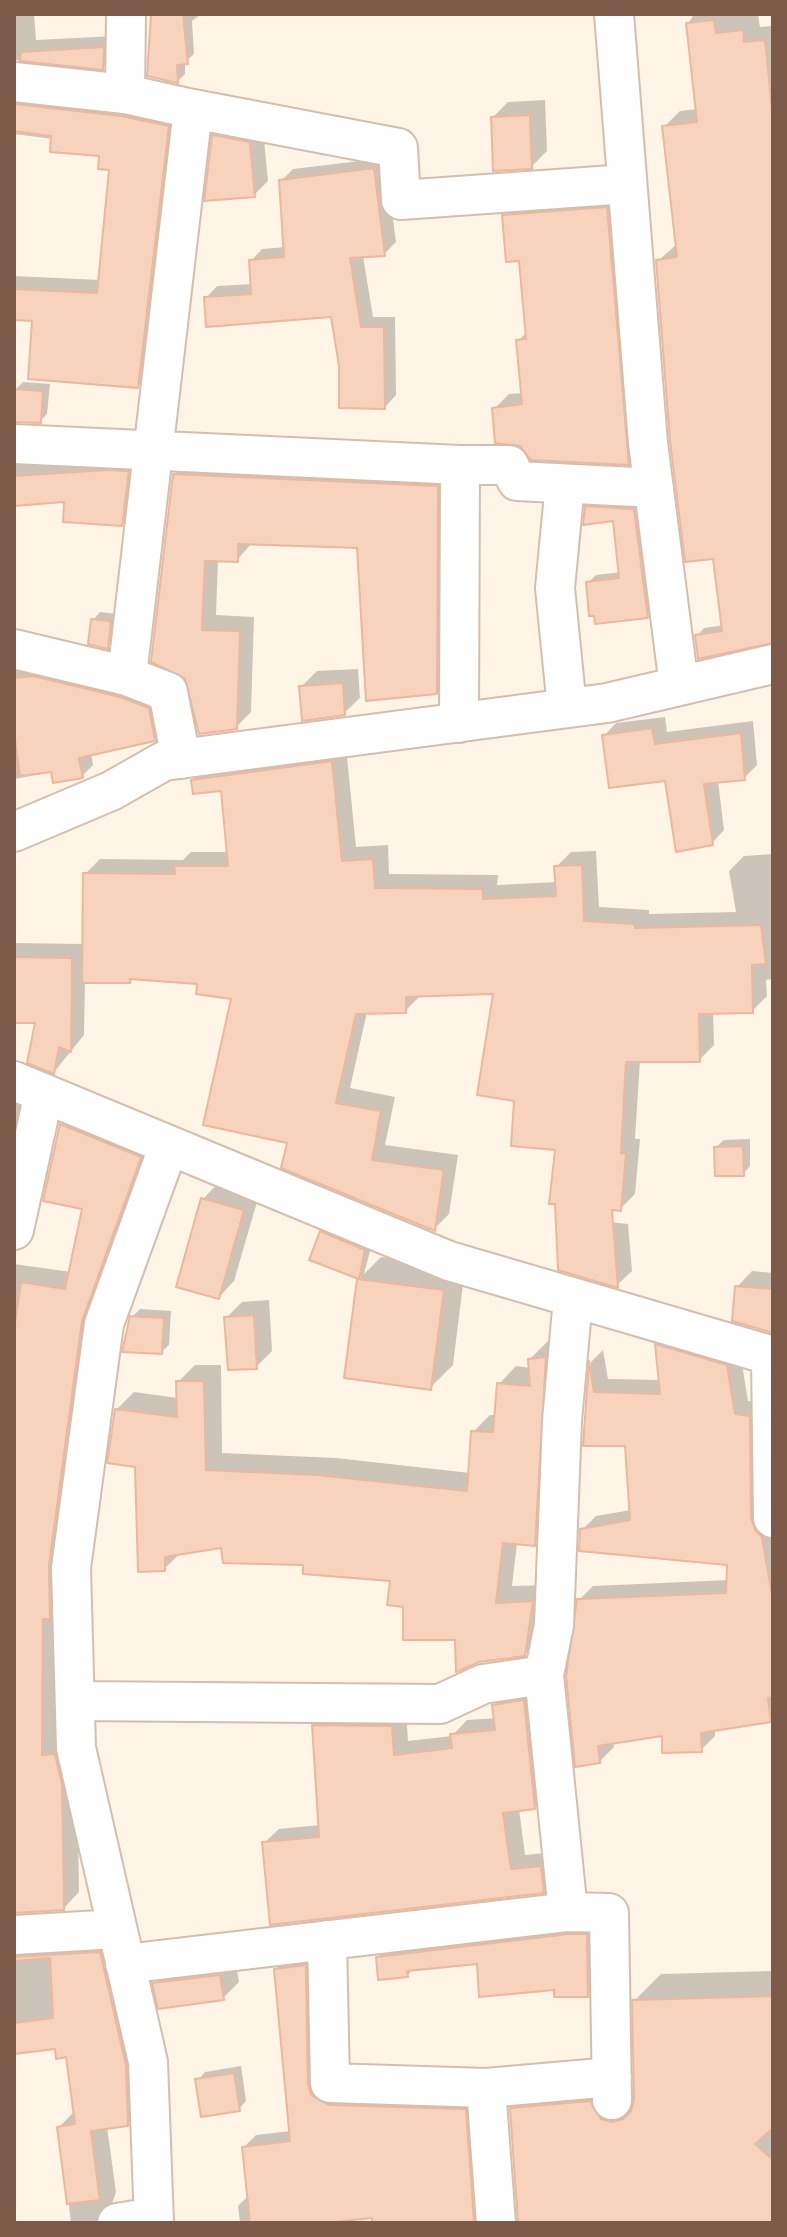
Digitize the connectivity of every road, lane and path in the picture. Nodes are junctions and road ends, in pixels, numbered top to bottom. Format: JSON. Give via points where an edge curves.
{"nodes":[{"id":1,"x":126,"y":14,"type":"edge"},
{"id":2,"x":614,"y":14,"type":"edge"},
{"id":3,"x":14,"y":82,"type":"edge"},
{"id":4,"x":125,"y":94,"type":"junction"},
{"id":5,"x":193,"y":109,"type":"junction"},
{"id":6,"x":627,"y":184,"type":"junction"},
{"id":7,"x":14,"y":444,"type":"edge"},
{"id":8,"x":153,"y":453,"type":"junction"},
{"id":9,"x":460,"y":465,"type":"junction"},
{"id":10,"x":565,"y":484,"type":"junction"},
{"id":11,"x":654,"y":488,"type":"junction"},
{"id":12,"x":14,"y":649,"type":"edge"},
{"id":13,"x":773,"y":664,"type":"edge"},
{"id":14,"x":127,"y":676,"type":"junction"},
{"id":15,"x":679,"y":686,"type":"junction"},
{"id":16,"x":567,"y":708,"type":"junction"},
{"id":17,"x":459,"y":723,"type":"junction"},
{"id":18,"x":181,"y":759,"type":"junction"},
{"id":19,"x":14,"y":832,"type":"edge"},
{"id":20,"x":29,"y":1087,"type":"edge"},
{"id":21,"x":169,"y":1145,"type":"junction"},
{"id":22,"x":14,"y":1230,"type":"edge"},
{"id":23,"x":573,"y":1298,"type":"junction"},
{"id":24,"x":772,"y":1356,"type":"edge"},
{"id":25,"x":773,"y":1518,"type":"edge"},
{"id":26,"x":544,"y":1675,"type":"junction"},
{"id":27,"x":75,"y":1701,"type":"junction"},
{"id":28,"x":568,"y":1912,"type":"junction"},
{"id":29,"x":14,"y":1935,"type":"edge"},
{"id":30,"x":327,"y":1940,"type":"junction"},
{"id":31,"x":121,"y":1946,"type":"junction"},
{"id":32,"x":486,"y":2088,"type":"junction"},
{"id":33,"x":154,"y":2220,"type":"edge"},
{"id":34,"x":117,"y":2223,"type":"edge"},
{"id":35,"x":496,"y":2223,"type":"edge"}],
"edges":[{"from":1,"to":4,"type":"street"},
{"from":2,"to":6,"type":"street"},
{"from":3,"to":4,"type":"street"},
{"from":4,"to":5,"type":"street"},
{"from":5,"to":6,"type":"street","via":[[398,148],[401,200]]},
{"from":5,"to":8,"type":"street"},
{"from":6,"to":11,"type":"street"},
{"from":7,"to":8,"type":"street"},
{"from":8,"to":9,"type":"street"},
{"from":8,"to":14,"type":"street"},
{"from":9,"to":10,"type":"street","via":[[509,465],[517,481]]},
{"from":9,"to":17,"type":"street"},
{"from":10,"to":11,"type":"street"},
{"from":10,"to":16,"type":"street","via":[[555,588]]},
{"from":11,"to":15,"type":"street"},
{"from":12,"to":14,"type":"street"},
{"from":13,"to":15,"type":"street"},
{"from":14,"to":18,"type":"street","via":[[168,692]]},
{"from":15,"to":16,"type":"street"},
{"from":16,"to":17,"type":"street"},
{"from":17,"to":18,"type":"street"},
{"from":18,"to":19,"type":"street","via":[[164,761],[111,791]]},
{"from":20,"to":21,"type":"street"},
{"from":20,"to":22,"type":"street"},
{"from":21,"to":23,"type":"street","via":[[449,1261]]},
{"from":21,"to":27,"type":"street","via":[[104,1324],[71,1568]]},
{"from":23,"to":24,"type":"street"},
{"from":23,"to":26,"type":"street","via":[[554,1625]]},
{"from":24,"to":25,"type":"street"},
{"from":26,"to":27,"type":"street","via":[[483,1684],[440,1704]]},
{"from":26,"to":28,"type":"street"},
{"from":27,"to":31,"type":"street","via":[[76,1748]]},
{"from":28,"to":30,"type":"street"},
{"from":28,"to":32,"type":"street","via":[[609,1913],[612,2089]]},
{"from":29,"to":31,"type":"street"},
{"from":30,"to":31,"type":"street"},
{"from":30,"to":32,"type":"street","via":[[330,2083]]},
{"from":31,"to":33,"type":"street","via":[[148,2062]]},
{"from":32,"to":35,"type":"street"},
{"from":33,"to":34,"type":"street"}]}
